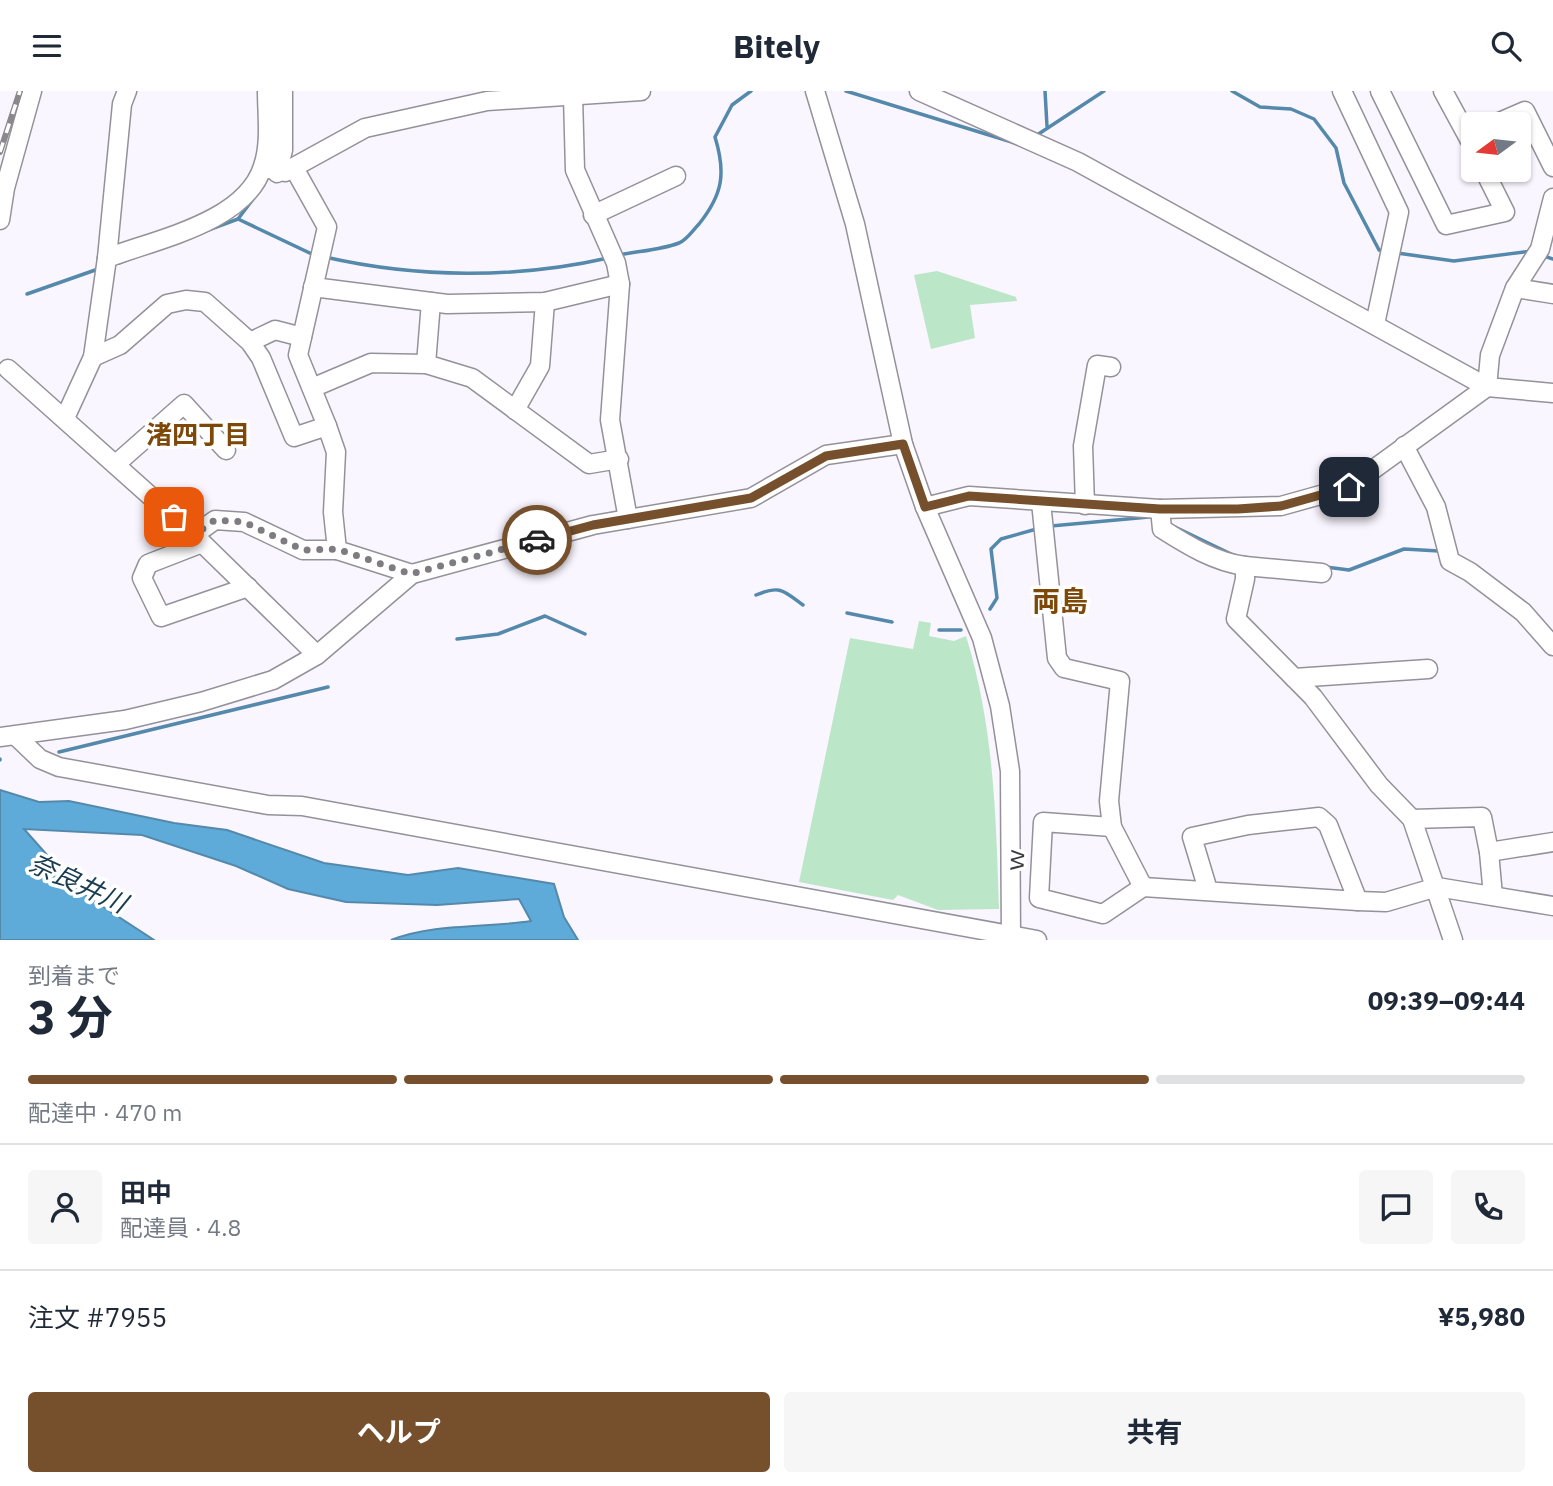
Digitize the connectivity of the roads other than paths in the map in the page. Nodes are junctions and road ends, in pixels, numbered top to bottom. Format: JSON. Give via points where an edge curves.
{"nodes":[{"id":1,"x":32,"y":91,"type":"edge"},
{"id":2,"x":127,"y":91,"type":"edge"},
{"id":3,"x":267,"y":91,"type":"edge"},
{"id":4,"x":283,"y":91,"type":"edge"},
{"id":5,"x":641,"y":91,"type":"edge"},
{"id":6,"x":815,"y":91,"type":"edge"},
{"id":7,"x":919,"y":91,"type":"edge"},
{"id":8,"x":1380,"y":91,"type":"edge"},
{"id":9,"x":1443,"y":91,"type":"edge"},
{"id":10,"x":573,"y":96,"type":"junction"},
{"id":11,"x":1346,"y":98,"type":"edge"},
{"id":12,"x":1461,"y":121,"type":"edge"},
{"id":13,"x":1531,"y":123,"type":"edge"},
{"id":14,"x":1553,"y":167,"type":"edge"},
{"id":15,"x":275,"y":170,"type":"junction"},
{"id":16,"x":676,"y":176,"type":"dead end"},
{"id":17,"x":1490,"y":182,"type":"edge"},
{"id":18,"x":1553,"y":198,"type":"edge"},
{"id":19,"x":593,"y":215,"type":"junction"},
{"id":20,"x":0,"y":220,"type":"edge"},
{"id":21,"x":107,"y":257,"type":"junction"},
{"id":22,"x":620,"y":284,"type":"junction"},
{"id":23,"x":313,"y":287,"type":"junction"},
{"id":24,"x":1515,"y":288,"type":"junction"},
{"id":25,"x":1553,"y":294,"type":"edge"},
{"id":26,"x":431,"y":302,"type":"junction"},
{"id":27,"x":545,"y":302,"type":"junction"},
{"id":28,"x":1375,"y":324,"type":"junction"},
{"id":29,"x":302,"y":337,"type":"junction"},
{"id":30,"x":250,"y":342,"type":"junction"},
{"id":31,"x":93,"y":357,"type":"junction"},
{"id":32,"x":426,"y":364,"type":"junction"},
{"id":33,"x":1111,"y":367,"type":"dead end"},
{"id":34,"x":8,"y":369,"type":"dead end"},
{"id":35,"x":1487,"y":387,"type":"junction"},
{"id":36,"x":312,"y":388,"type":"junction"},
{"id":37,"x":1553,"y":393,"type":"edge"},
{"id":38,"x":515,"y":410,"type":"junction"},
{"id":39,"x":65,"y":418,"type":"junction"},
{"id":40,"x":327,"y":426,"type":"junction"},
{"id":41,"x":903,"y":444,"type":"junction"},
{"id":42,"x":1404,"y":446,"type":"junction"},
{"id":43,"x":226,"y":450,"type":"dead end"},
{"id":44,"x":619,"y":459,"type":"junction"},
{"id":45,"x":116,"y":464,"type":"junction"},
{"id":46,"x":1041,"y":502,"type":"junction"},
{"id":47,"x":1085,"y":505,"type":"junction"},
{"id":48,"x":925,"y":507,"type":"junction"},
{"id":49,"x":1160,"y":509,"type":"junction"},
{"id":50,"x":628,"y":519,"type":"junction"},
{"id":51,"x":198,"y":539,"type":"junction"},
{"id":52,"x":337,"y":549,"type":"junction"},
{"id":53,"x":1245,"y":566,"type":"junction"},
{"id":54,"x":1322,"y":573,"type":"dead end"},
{"id":55,"x":411,"y":574,"type":"junction"},
{"id":56,"x":248,"y":587,"type":"junction"},
{"id":57,"x":1552,"y":645,"type":"edge"},
{"id":58,"x":317,"y":655,"type":"junction"},
{"id":59,"x":1428,"y":669,"type":"dead end"},
{"id":60,"x":1294,"y":678,"type":"junction"},
{"id":61,"x":8,"y":737,"type":"edge"},
{"id":62,"x":1412,"y":819,"type":"junction"},
{"id":63,"x":1112,"y":827,"type":"junction"},
{"id":64,"x":1553,"y":842,"type":"edge"},
{"id":65,"x":1489,"y":852,"type":"junction"},
{"id":66,"x":1143,"y":887,"type":"junction"},
{"id":67,"x":1437,"y":887,"type":"junction"},
{"id":68,"x":1208,"y":890,"type":"junction"},
{"id":69,"x":1493,"y":896,"type":"junction"},
{"id":70,"x":1358,"y":901,"type":"junction"},
{"id":71,"x":1553,"y":906,"type":"edge"},
{"id":72,"x":1011,"y":937,"type":"edge"},
{"id":73,"x":1037,"y":940,"type":"edge"},
{"id":74,"x":1454,"y":940,"type":"edge"}],
"edges":[{"from":1,"to":20,"type":"street"},
{"from":2,"to":21,"type":"street","via":[[114,164]]},
{"from":3,"to":15,"type":"street"},
{"from":4,"to":15,"type":"street","via":[[283,150]]},
{"from":5,"to":10,"type":"street"},
{"from":6,"to":41,"type":"street","via":[[855,224]]},
{"from":7,"to":28,"type":"street","via":[[1078,162]]},
{"from":8,"to":11,"type":"street"},
{"from":8,"to":17,"type":"street","via":[[1446,225],[1506,212]]},
{"from":9,"to":12,"type":"street"},
{"from":10,"to":15,"type":"street","via":[[486,101],[365,128]]},
{"from":10,"to":19,"type":"street","via":[[575,170]]},
{"from":11,"to":28,"type":"street","via":[[1399,212]]},
{"from":13,"to":14,"type":"street"},
{"from":15,"to":21,"type":"street","via":[[224,214]]},
{"from":15,"to":23,"type":"street","via":[[327,227]]},
{"from":16,"to":19,"type":"street"},
{"from":18,"to":24,"type":"street","via":[[1537,252]]},
{"from":19,"to":22,"type":"street","via":[[616,263]]},
{"from":21,"to":31,"type":"street"},
{"from":22,"to":27,"type":"street"},
{"from":22,"to":44,"type":"street","via":[[610,420]]},
{"from":23,"to":26,"type":"street"},
{"from":23,"to":29,"type":"street"},
{"from":24,"to":25,"type":"street"},
{"from":24,"to":35,"type":"street","via":[[1490,355]]},
{"from":26,"to":27,"type":"street"},
{"from":26,"to":32,"type":"street"},
{"from":27,"to":38,"type":"street","via":[[540,366]]},
{"from":28,"to":35,"type":"street"},
{"from":29,"to":30,"type":"street","via":[[275,330]]},
{"from":29,"to":36,"type":"street","via":[[298,355]]},
{"from":30,"to":31,"type":"street","via":[[205,302],[186,300],[167,304],[120,345]]},
{"from":30,"to":40,"type":"street","via":[[294,437]]},
{"from":31,"to":39,"type":"street"},
{"from":32,"to":36,"type":"street","via":[[371,363]]},
{"from":32,"to":38,"type":"street","via":[[472,378]]},
{"from":33,"to":47,"type":"street","via":[[1097,365],[1083,446]]},
{"from":34,"to":39,"type":"street"},
{"from":35,"to":37,"type":"street"},
{"from":35,"to":42,"type":"street"},
{"from":36,"to":40,"type":"street"},
{"from":38,"to":44,"type":"street","via":[[589,464]]},
{"from":39,"to":45,"type":"street"},
{"from":40,"to":52,"type":"street","via":[[335,452]]},
{"from":41,"to":48,"type":"street"},
{"from":41,"to":50,"type":"street","via":[[826,456],[751,498]]},
{"from":42,"to":49,"type":"street","via":[[1349,487],[1281,506]]},
{"from":42,"to":57,"type":"street","via":[[1436,507],[1450,561],[1523,612]]},
{"from":43,"to":45,"type":"street","via":[[184,404]]},
{"from":44,"to":50,"type":"street"},
{"from":45,"to":51,"type":"street"},
{"from":46,"to":47,"type":"street"},
{"from":46,"to":48,"type":"street","via":[[969,496]]},
{"from":46,"to":63,"type":"street","via":[[1057,658],[1064,668],[1121,681],[1109,801]]},
{"from":47,"to":49,"type":"street"},
{"from":48,"to":72,"type":"street","via":[[970,605],[1000,706],[1010,771]]},
{"from":49,"to":53,"type":"street","via":[[1162,529],[1228,563]]},
{"from":50,"to":55,"type":"street"},
{"from":51,"to":52,"type":"street","via":[[215,520],[244,522],[303,550]]},
{"from":51,"to":56,"type":"street"},
{"from":51,"to":56,"type":"street","via":[[148,564],[142,578],[161,617]]},
{"from":52,"to":55,"type":"street"},
{"from":53,"to":54,"type":"street"},
{"from":53,"to":60,"type":"street","via":[[1236,619]]},
{"from":55,"to":58,"type":"street"},
{"from":56,"to":58,"type":"street"},
{"from":58,"to":61,"type":"street","via":[[272,680],[201,702],[124,720]]},
{"from":59,"to":60,"type":"street"},
{"from":60,"to":62,"type":"street"},
{"from":61,"to":72,"type":"street","via":[[40,759],[86,773],[268,805],[302,806]]},
{"from":62,"to":65,"type":"street","via":[[1482,817]]},
{"from":62,"to":67,"type":"street"},
{"from":63,"to":66,"type":"street"},
{"from":63,"to":66,"type":"street","name":"ｗ","via":[[1043,822],[1039,898],[1103,913]]},
{"from":64,"to":65,"type":"street"},
{"from":65,"to":69,"type":"street"},
{"from":66,"to":68,"type":"street"},
{"from":67,"to":69,"type":"street"},
{"from":67,"to":70,"type":"street","via":[[1386,902]]},
{"from":67,"to":74,"type":"street"},
{"from":68,"to":70,"type":"street"},
{"from":68,"to":70,"type":"street","via":[[1192,837],[1320,817],[1328,825]]},
{"from":69,"to":71,"type":"street"},
{"from":72,"to":73,"type":"street"}]}
